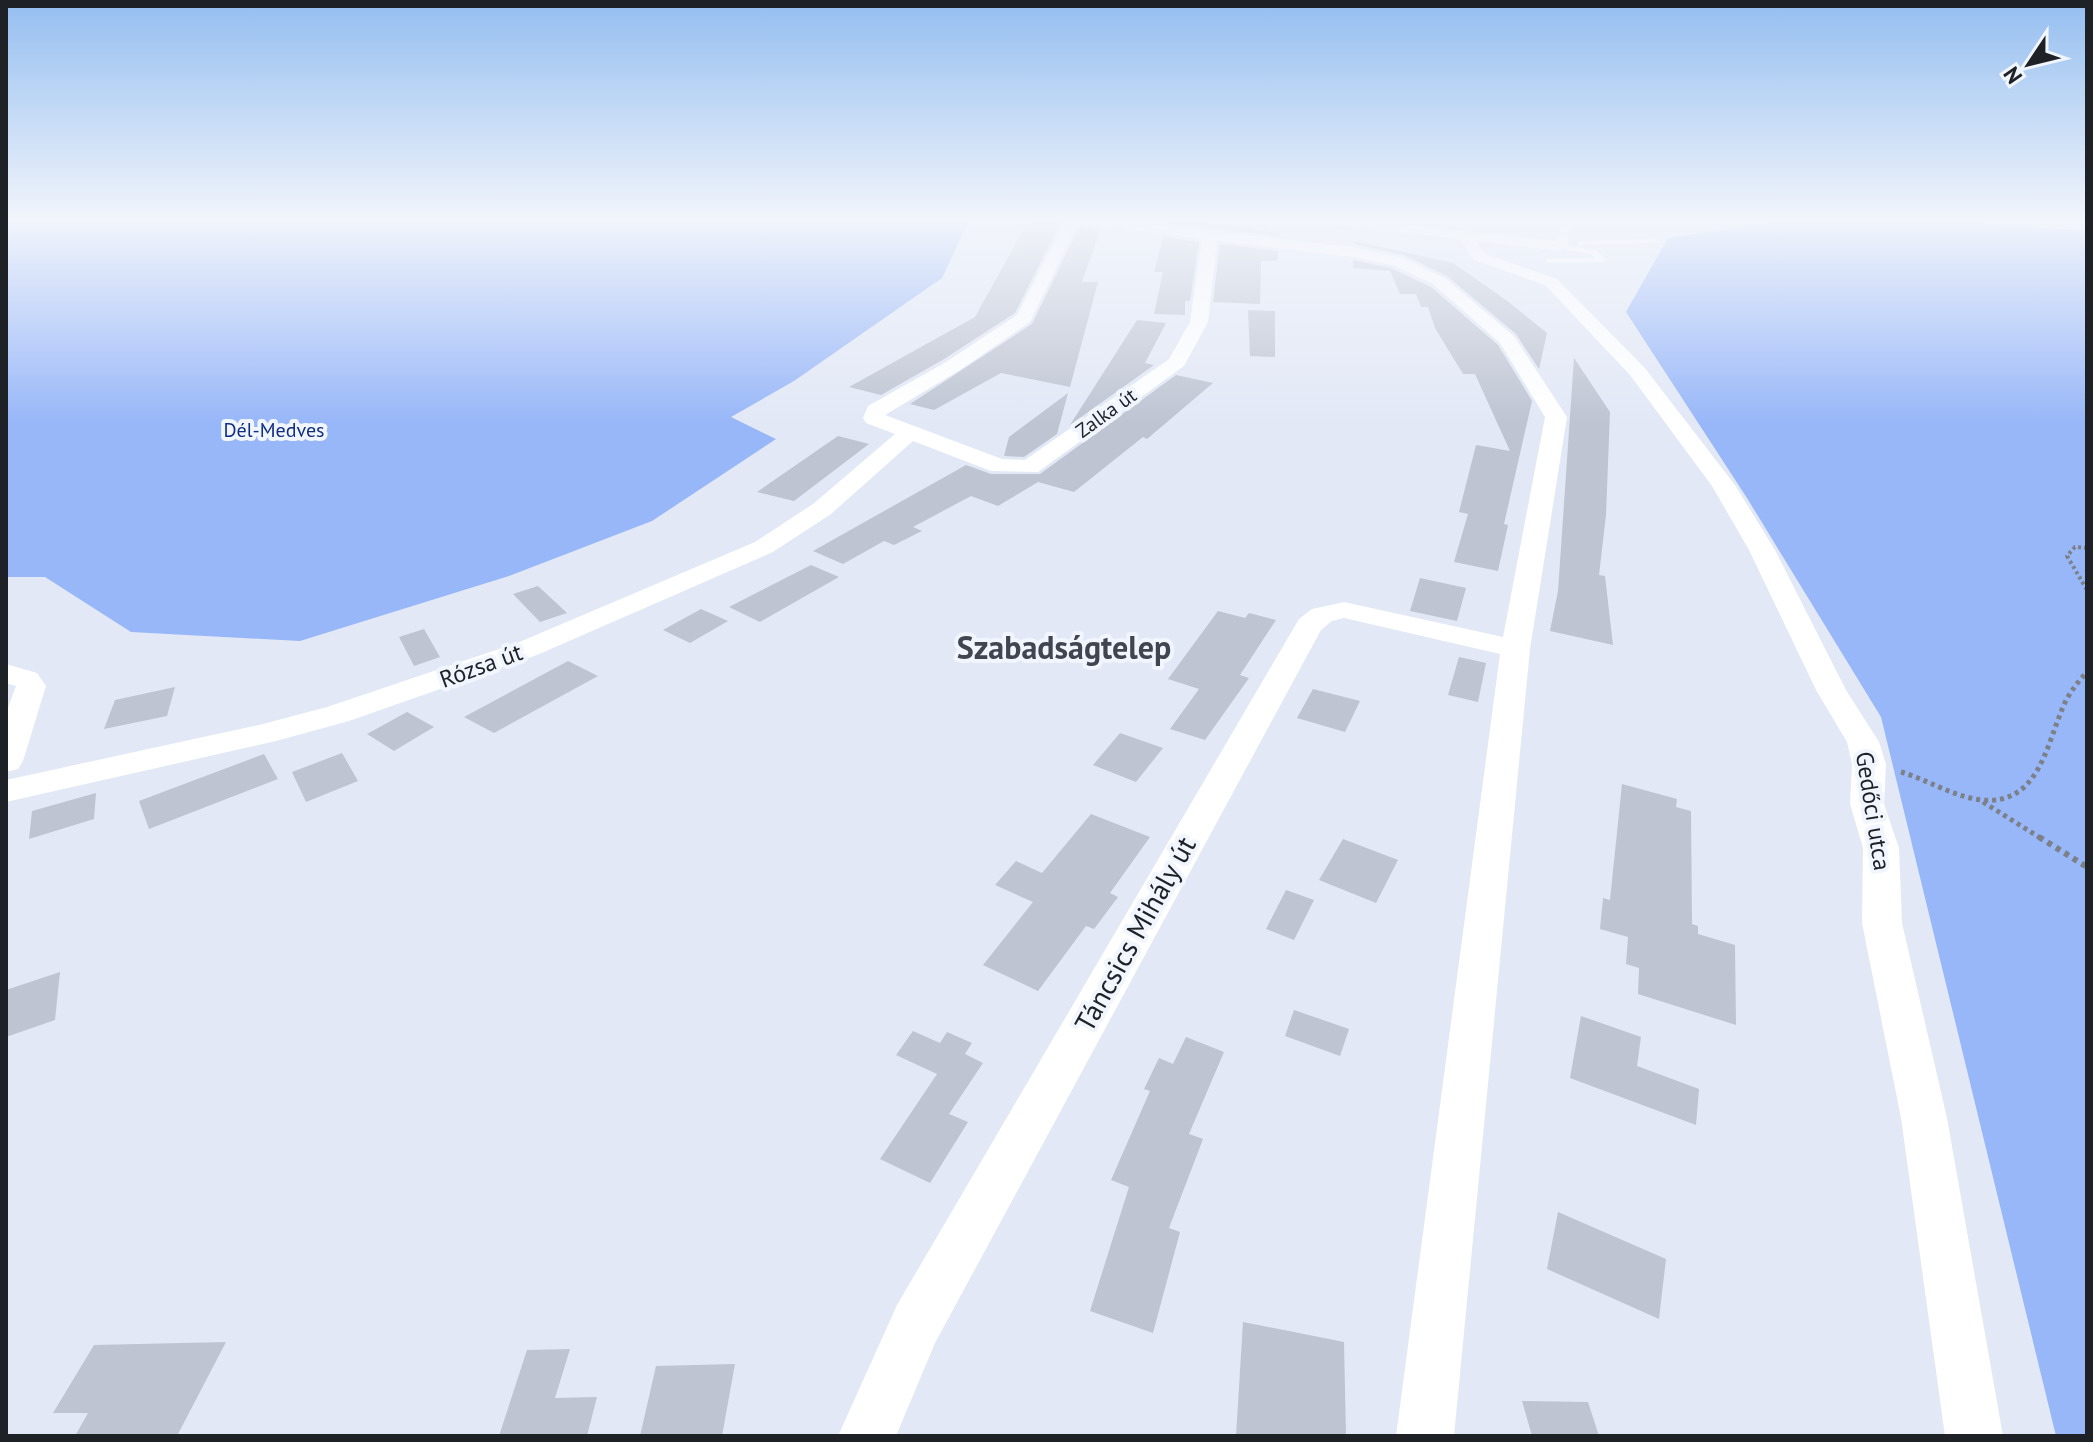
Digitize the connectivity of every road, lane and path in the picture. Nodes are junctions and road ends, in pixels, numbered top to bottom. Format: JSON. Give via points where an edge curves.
{"nodes":[{"id":1,"x":1038,"y":288,"type":"edge"},
{"id":2,"x":1203,"y":288,"type":"edge"},
{"id":3,"x":1447,"y":288,"type":"edge"},
{"id":4,"x":1557,"y":288,"type":"edge"},
{"id":5,"x":909,"y":433,"type":"junction"},
{"id":6,"x":2087,"y":548,"type":"edge"},
{"id":7,"x":2087,"y":590,"type":"edge"},
{"id":8,"x":1515,"y":649,"type":"junction"},
{"id":9,"x":2087,"y":672,"type":"edge"},
{"id":10,"x":7,"y":673,"type":"edge"},
{"id":11,"x":6,"y":761,"type":"edge"},
{"id":12,"x":1869,"y":764,"type":"junction"},
{"id":13,"x":6,"y":791,"type":"edge"},
{"id":14,"x":1978,"y":799,"type":"junction"},
{"id":15,"x":2087,"y":867,"type":"edge"},
{"id":16,"x":867,"y":1436,"type":"edge"},
{"id":17,"x":1425,"y":1436,"type":"edge"},
{"id":18,"x":1974,"y":1436,"type":"edge"}],
"edges":[{"from":1,"to":5,"type":"street","name":"Zalka út","via":[[1024,318],[875,410],[874,418]]},
{"from":2,"to":5,"type":"street","name":"Zalka út","via":[[1199,322],[1177,362],[1030,467],[999,466]]},
{"from":3,"to":8,"type":"street","via":[[1507,340],[1556,417]]},
{"from":4,"to":12,"type":"street","name":"Gedőci utca","via":[[1637,371],[1723,485],[1863,742]]},
{"from":5,"to":13,"type":"street","name":"Rózsa út","via":[[822,509],[764,547],[527,649],[324,718]]},
{"from":6,"to":7,"type":"path","via":[[2075,547],[2067,556]]},
{"from":8,"to":16,"type":"street","name":"Táncsics Mihály út","via":[[1344,610],[1322,615],[1309,625],[916,1324]]},
{"from":8,"to":17,"type":"street"},
{"from":9,"to":14,"type":"path","via":[[2070,691],[2042,766],[2029,785],[2008,799]]},
{"from":10,"to":11,"type":"street","via":[[31,686]]},
{"from":12,"to":14,"type":"path"},
{"from":12,"to":18,"type":"street","name":"Gedőci utca","via":[[1867,804],[1881,848],[1882,923],[1924,1118]]},
{"from":14,"to":15,"type":"path"}]}
